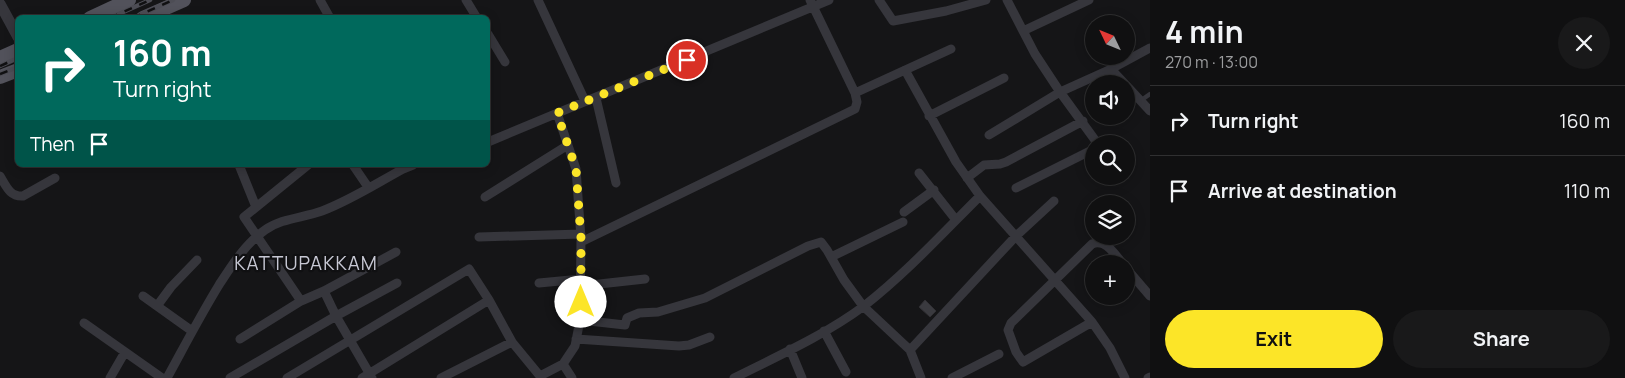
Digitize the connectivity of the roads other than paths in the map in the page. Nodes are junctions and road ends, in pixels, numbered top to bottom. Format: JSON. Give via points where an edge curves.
{"nodes":[{"id":1,"x":129,"y":0,"type":"edge"},
{"id":2,"x":184,"y":0,"type":"edge"},
{"id":3,"x":320,"y":0,"type":"edge"},
{"id":4,"x":466,"y":0,"type":"edge"},
{"id":5,"x":538,"y":0,"type":"edge"},
{"id":6,"x":829,"y":0,"type":"edge"},
{"id":7,"x":878,"y":0,"type":"edge"},
{"id":8,"x":986,"y":0,"type":"edge"},
{"id":9,"x":1007,"y":0,"type":"edge"},
{"id":10,"x":1089,"y":0,"type":"edge"},
{"id":11,"x":0,"y":4,"type":"edge"},
{"id":12,"x":812,"y":4,"type":"edge"},
{"id":13,"x":96,"y":15,"type":"edge"},
{"id":14,"x":158,"y":15,"type":"edge"},
{"id":15,"x":328,"y":15,"type":"edge"},
{"id":16,"x":475,"y":15,"type":"edge"},
{"id":17,"x":1023,"y":31,"type":"junction"},
{"id":18,"x":15,"y":32,"type":"edge"},
{"id":19,"x":490,"y":37,"type":"edge"},
{"id":20,"x":951,"y":48,"type":"dead end"},
{"id":21,"x":1150,"y":48,"type":"edge"},
{"id":22,"x":15,"y":51,"type":"edge"},
{"id":23,"x":0,"y":58,"type":"edge"},
{"id":24,"x":505,"y":62,"type":"dead end"},
{"id":25,"x":1111,"y":68,"type":"junction"},
{"id":26,"x":905,"y":70,"type":"junction"},
{"id":27,"x":15,"y":71,"type":"edge"},
{"id":28,"x":1118,"y":75,"type":"edge"},
{"id":29,"x":0,"y":77,"type":"edge"},
{"id":30,"x":1004,"y":78,"type":"dead end"},
{"id":31,"x":1060,"y":92,"type":"junction"},
{"id":32,"x":855,"y":93,"type":"junction"},
{"id":33,"x":1135,"y":94,"type":"edge"},
{"id":34,"x":1150,"y":94,"type":"edge"},
{"id":35,"x":596,"y":98,"type":"junction"},
{"id":36,"x":1140,"y":100,"type":"junction"},
{"id":37,"x":585,"y":101,"type":"junction"},
{"id":38,"x":1150,"y":111,"type":"edge"},
{"id":39,"x":557,"y":113,"type":"junction"},
{"id":40,"x":929,"y":116,"type":"junction"},
{"id":41,"x":1083,"y":121,"type":"junction"},
{"id":42,"x":989,"y":135,"type":"dead end"},
{"id":43,"x":1093,"y":135,"type":"edge"},
{"id":44,"x":490,"y":141,"type":"edge"},
{"id":45,"x":568,"y":145,"type":"junction"},
{"id":46,"x":1085,"y":154,"type":"edge"},
{"id":47,"x":240,"y":167,"type":"edge"},
{"id":48,"x":306,"y":167,"type":"edge"},
{"id":49,"x":354,"y":167,"type":"edge"},
{"id":50,"x":402,"y":167,"type":"edge"},
{"id":51,"x":919,"y":173,"type":"dead end"},
{"id":52,"x":0,"y":176,"type":"edge"},
{"id":53,"x":56,"y":178,"type":"dead end"},
{"id":54,"x":967,"y":178,"type":"junction"},
{"id":55,"x":616,"y":183,"type":"dead end"},
{"id":56,"x":368,"y":187,"type":"junction"},
{"id":57,"x":1016,"y":188,"type":"dead end"},
{"id":58,"x":934,"y":190,"type":"junction"},
{"id":59,"x":980,"y":196,"type":"junction"},
{"id":60,"x":485,"y":197,"type":"dead end"},
{"id":61,"x":1054,"y":201,"type":"dead end"},
{"id":62,"x":256,"y":207,"type":"junction"},
{"id":63,"x":904,"y":212,"type":"dead end"},
{"id":64,"x":956,"y":220,"type":"junction"},
{"id":65,"x":903,"y":222,"type":"dead end"},
{"id":66,"x":258,"y":236,"type":"junction"},
{"id":67,"x":480,"y":237,"type":"dead end"},
{"id":68,"x":1015,"y":237,"type":"junction"},
{"id":69,"x":581,"y":238,"type":"junction"},
{"id":70,"x":396,"y":252,"type":"dead end"},
{"id":71,"x":1115,"y":255,"type":"edge"},
{"id":72,"x":831,"y":257,"type":"junction"},
{"id":73,"x":197,"y":260,"type":"dead end"},
{"id":74,"x":1135,"y":278,"type":"edge"},
{"id":75,"x":644,"y":279,"type":"dead end"},
{"id":76,"x":1055,"y":281,"type":"junction"},
{"id":77,"x":396,"y":283,"type":"dead end"},
{"id":78,"x":539,"y":283,"type":"dead end"},
{"id":79,"x":581,"y":283,"type":"junction"},
{"id":80,"x":324,"y":291,"type":"junction"},
{"id":81,"x":143,"y":296,"type":"dead end"},
{"id":82,"x":1150,"y":296,"type":"edge"},
{"id":83,"x":489,"y":300,"type":"junction"},
{"id":84,"x":301,"y":301,"type":"junction"},
{"id":85,"x":157,"y":306,"type":"junction"},
{"id":86,"x":863,"y":306,"type":"junction"},
{"id":87,"x":336,"y":316,"type":"junction"},
{"id":88,"x":580,"y":320,"type":"junction"},
{"id":89,"x":1092,"y":322,"type":"junction"},
{"id":90,"x":84,"y":323,"type":"dead end"},
{"id":91,"x":192,"y":331,"type":"junction"},
{"id":92,"x":824,"y":331,"type":"junction"},
{"id":93,"x":710,"y":338,"type":"dead end"},
{"id":94,"x":240,"y":339,"type":"dead end"},
{"id":95,"x":576,"y":339,"type":"junction"},
{"id":96,"x":352,"y":340,"type":"junction"},
{"id":97,"x":512,"y":342,"type":"junction"},
{"id":98,"x":790,"y":349,"type":"junction"},
{"id":99,"x":910,"y":350,"type":"junction"},
{"id":100,"x":125,"y":352,"type":"junction"},
{"id":101,"x":999,"y":354,"type":"dead end"},
{"id":102,"x":563,"y":364,"type":"junction"},
{"id":103,"x":846,"y":372,"type":"dead end"},
{"id":104,"x":368,"y":376,"type":"edge"},
{"id":105,"x":538,"y":377,"type":"edge"},
{"id":106,"x":110,"y":378,"type":"edge"},
{"id":107,"x":162,"y":378,"type":"edge"},
{"id":108,"x":167,"y":378,"type":"edge"},
{"id":109,"x":230,"y":378,"type":"edge"},
{"id":110,"x":287,"y":378,"type":"edge"},
{"id":111,"x":441,"y":378,"type":"edge"},
{"id":112,"x":572,"y":378,"type":"edge"},
{"id":113,"x":734,"y":378,"type":"edge"},
{"id":114,"x":802,"y":378,"type":"edge"},
{"id":115,"x":921,"y":378,"type":"edge"},
{"id":116,"x":952,"y":378,"type":"edge"},
{"id":117,"x":1125,"y":378,"type":"edge"}],
"edges":[{"from":1,"to":13,"type":"main road"},
{"from":2,"to":14,"type":"main road"},
{"from":3,"to":15,"type":"street"},
{"from":4,"to":16,"type":"street"},
{"from":5,"to":37,"type":"street"},
{"from":6,"to":12,"type":"street"},
{"from":7,"to":8,"type":"street","via":[[893,20]]},
{"from":9,"to":17,"type":"street"},
{"from":10,"to":17,"type":"street"},
{"from":11,"to":18,"type":"street"},
{"from":12,"to":32,"type":"street"},
{"from":12,"to":35,"type":"street"},
{"from":17,"to":31,"type":"street"},
{"from":19,"to":24,"type":"street"},
{"from":20,"to":26,"type":"street"},
{"from":21,"to":25,"type":"street"},
{"from":22,"to":23,"type":"main road"},
{"from":25,"to":28,"type":"street"},
{"from":25,"to":31,"type":"street"},
{"from":26,"to":32,"type":"street"},
{"from":26,"to":40,"type":"street"},
{"from":27,"to":29,"type":"main road"},
{"from":30,"to":40,"type":"street"},
{"from":31,"to":41,"type":"street"},
{"from":31,"to":42,"type":"street"},
{"from":32,"to":69,"type":"street","via":[[855,109]]},
{"from":33,"to":36,"type":"street"},
{"from":34,"to":36,"type":"lane"},
{"from":35,"to":37,"type":"street"},
{"from":35,"to":55,"type":"street"},
{"from":36,"to":38,"type":"street"},
{"from":37,"to":39,"type":"street"},
{"from":39,"to":44,"type":"street"},
{"from":39,"to":45,"type":"street"},
{"from":40,"to":54,"type":"street"},
{"from":41,"to":43,"type":"street"},
{"from":41,"to":54,"type":"street","via":[[1006,162],[984,165]]},
{"from":45,"to":60,"type":"street"},
{"from":45,"to":69,"type":"street","via":[[576,169]]},
{"from":46,"to":57,"type":"street"},
{"from":47,"to":62,"type":"street"},
{"from":48,"to":62,"type":"street"},
{"from":49,"to":56,"type":"street"},
{"from":50,"to":56,"type":"street"},
{"from":51,"to":58,"type":"street"},
{"from":52,"to":53,"type":"street","via":[[9,191],[17,196]]},
{"from":54,"to":59,"type":"street"},
{"from":56,"to":66,"type":"street","via":[[337,205],[289,219]]},
{"from":58,"to":63,"type":"street"},
{"from":58,"to":64,"type":"street"},
{"from":59,"to":64,"type":"street"},
{"from":59,"to":68,"type":"street"},
{"from":61,"to":68,"type":"street"},
{"from":62,"to":66,"type":"street","via":[[244,217]]},
{"from":64,"to":86,"type":"street","via":[[908,268]]},
{"from":65,"to":72,"type":"street"},
{"from":66,"to":84,"type":"street"},
{"from":66,"to":91,"type":"street","via":[[245,247],[226,274]]},
{"from":67,"to":69,"type":"street"},
{"from":68,"to":76,"type":"street"},
{"from":68,"to":99,"type":"street"},
{"from":69,"to":79,"type":"street"},
{"from":70,"to":80,"type":"street"},
{"from":71,"to":76,"type":"street","via":[[1108,247],[1097,242],[1092,244]]},
{"from":72,"to":86,"type":"street"},
{"from":72,"to":88,"type":"street","via":[[820,242],[705,298],[658,312],[639,313],[627,318],[625,325]]},
{"from":73,"to":85,"type":"street"},
{"from":74,"to":82,"type":"street"},
{"from":75,"to":79,"type":"street"},
{"from":76,"to":89,"type":"street"},
{"from":76,"to":89,"type":"street","via":[[1010,323],[1008,330],[1023,362]]},
{"from":77,"to":87,"type":"street"},
{"from":78,"to":79,"type":"street"},
{"from":79,"to":88,"type":"street"},
{"from":80,"to":84,"type":"street"},
{"from":80,"to":87,"type":"street"},
{"from":81,"to":85,"type":"street"},
{"from":83,"to":96,"type":"street","via":[[469,269]]},
{"from":83,"to":97,"type":"street"},
{"from":83,"to":104,"type":"street"},
{"from":84,"to":94,"type":"street"},
{"from":85,"to":91,"type":"street"},
{"from":86,"to":92,"type":"street"},
{"from":86,"to":99,"type":"street"},
{"from":87,"to":96,"type":"street"},
{"from":87,"to":109,"type":"street"},
{"from":88,"to":95,"type":"street"},
{"from":89,"to":117,"type":"street"},
{"from":90,"to":100,"type":"street"},
{"from":91,"to":108,"type":"street"},
{"from":92,"to":98,"type":"street"},
{"from":92,"to":103,"type":"street"},
{"from":93,"to":95,"type":"street","via":[[678,346]]},
{"from":95,"to":102,"type":"street"},
{"from":96,"to":104,"type":"street"},
{"from":96,"to":110,"type":"street"},
{"from":97,"to":105,"type":"street"},
{"from":97,"to":111,"type":"street"},
{"from":98,"to":113,"type":"street"},
{"from":98,"to":114,"type":"street"},
{"from":99,"to":115,"type":"street"},
{"from":100,"to":106,"type":"street"},
{"from":100,"to":107,"type":"street"},
{"from":101,"to":116,"type":"street"},
{"from":102,"to":105,"type":"street"},
{"from":102,"to":112,"type":"street"}]}
